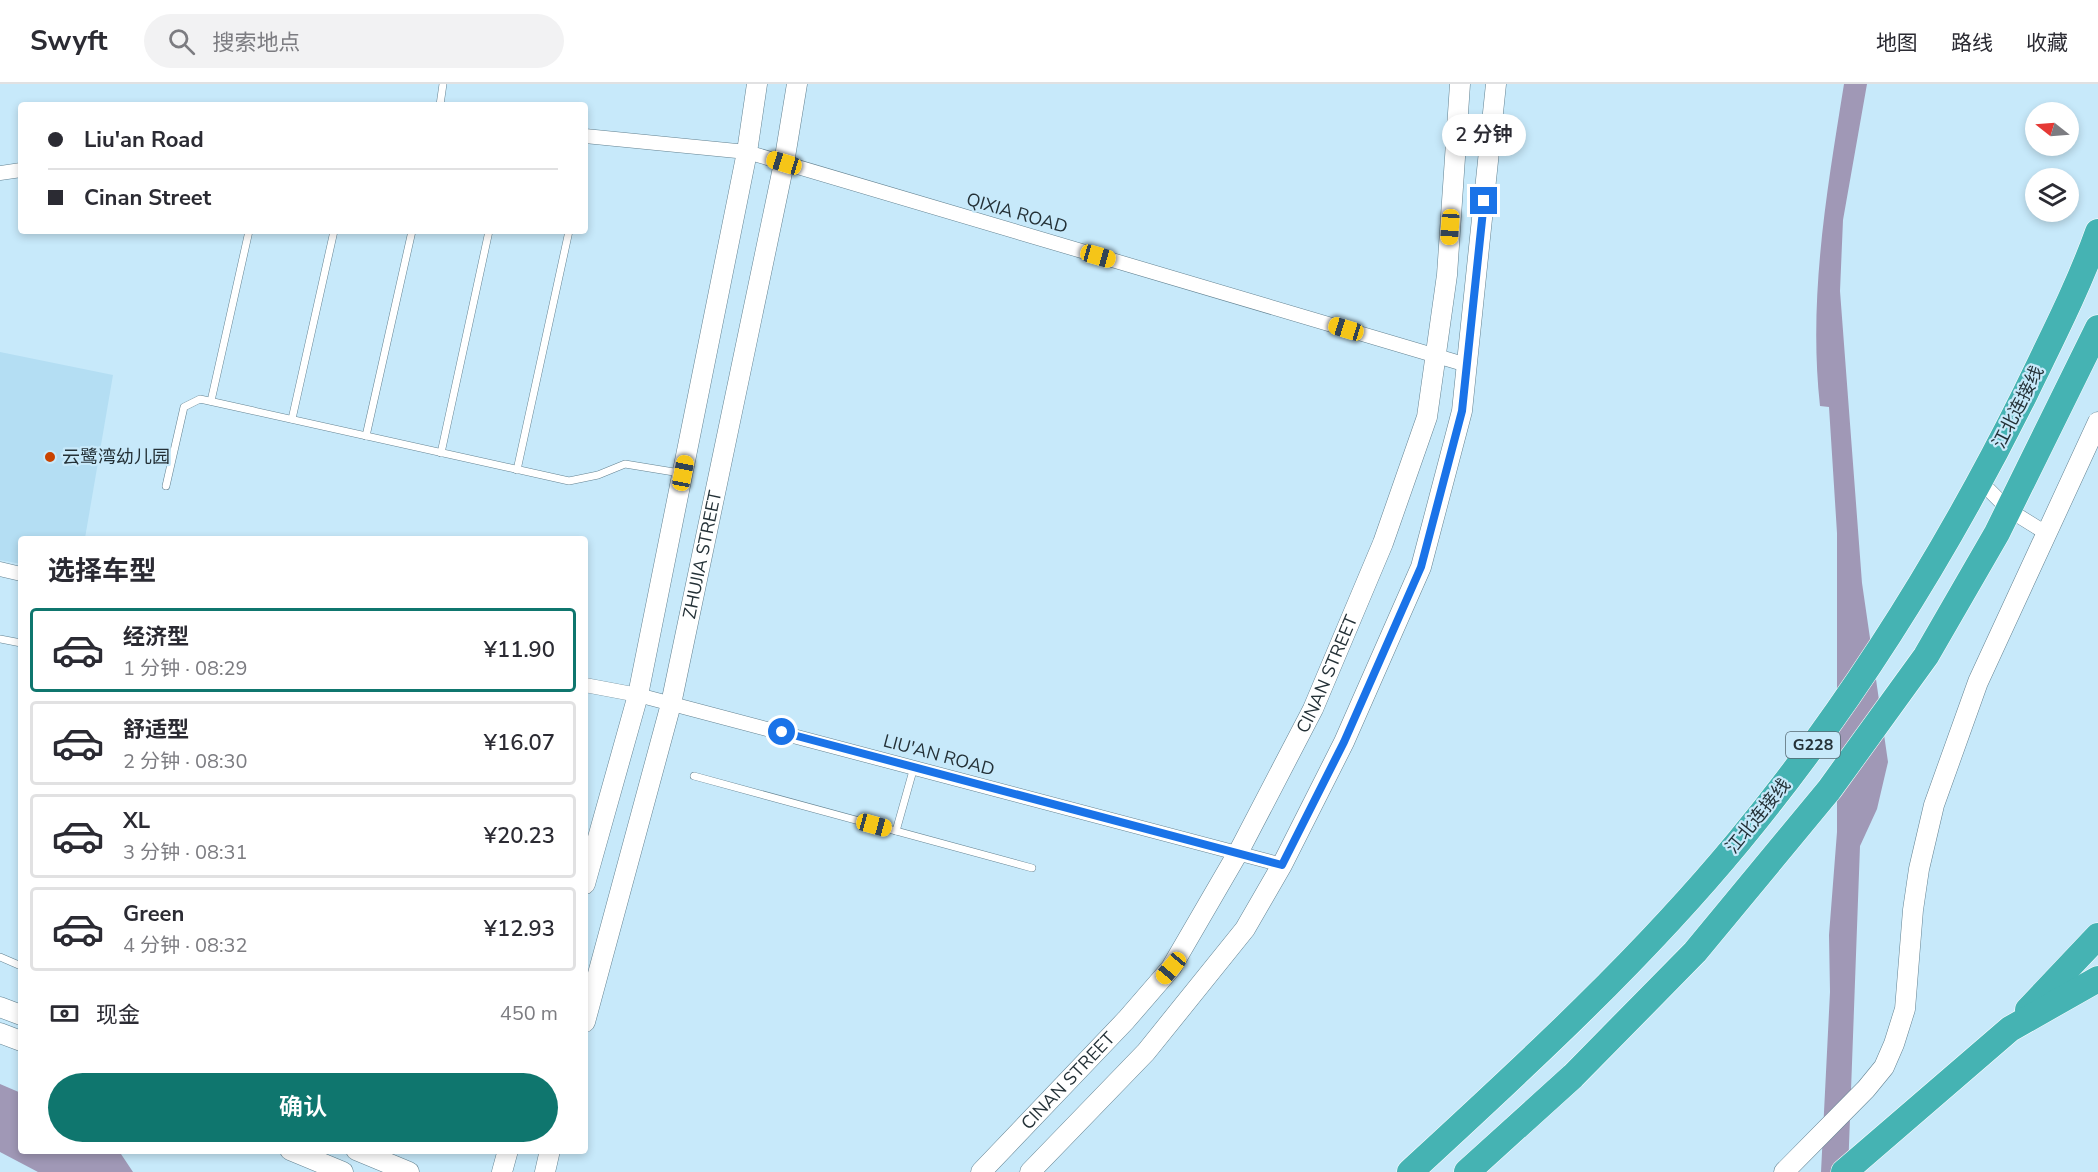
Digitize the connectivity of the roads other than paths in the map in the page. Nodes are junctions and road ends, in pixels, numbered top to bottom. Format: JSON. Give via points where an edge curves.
{"nodes":[{"id":1,"x":443,"y":84,"type":"edge"},
{"id":2,"x":757,"y":84,"type":"edge"},
{"id":3,"x":797,"y":84,"type":"edge"},
{"id":4,"x":1460,"y":84,"type":"edge"},
{"id":5,"x":1496,"y":84,"type":"edge"},
{"id":6,"x":440,"y":102,"type":"edge"},
{"id":7,"x":588,"y":136,"type":"edge"},
{"id":8,"x":747,"y":152,"type":"junction"},
{"id":9,"x":784,"y":163,"type":"junction"},
{"id":10,"x":18,"y":170,"type":"edge"},
{"id":11,"x":0,"y":173,"type":"edge"},
{"id":12,"x":2098,"y":232,"type":"edge"},
{"id":13,"x":248,"y":234,"type":"edge"},
{"id":14,"x":333,"y":234,"type":"edge"},
{"id":15,"x":411,"y":234,"type":"edge"},
{"id":16,"x":488,"y":234,"type":"edge"},
{"id":17,"x":568,"y":234,"type":"edge"},
{"id":18,"x":2098,"y":328,"type":"edge"},
{"id":19,"x":1436,"y":355,"type":"junction"},
{"id":20,"x":1467,"y":365,"type":"junction"},
{"id":21,"x":211,"y":401,"type":"junction"},
{"id":22,"x":292,"y":419,"type":"junction"},
{"id":23,"x":2098,"y":422,"type":"edge"},
{"id":24,"x":366,"y":436,"type":"junction"},
{"id":25,"x":441,"y":453,"type":"junction"},
{"id":26,"x":517,"y":470,"type":"junction"},
{"id":27,"x":683,"y":473,"type":"junction"},
{"id":28,"x":1979,"y":480,"type":"junction"},
{"id":29,"x":166,"y":486,"type":"dead end"},
{"id":30,"x":2009,"y":510,"type":"junction"},
{"id":31,"x":2046,"y":533,"type":"junction"},
{"id":32,"x":0,"y":569,"type":"edge"},
{"id":33,"x":18,"y":573,"type":"edge"},
{"id":34,"x":0,"y":639,"type":"edge"},
{"id":35,"x":18,"y":642,"type":"edge"},
{"id":36,"x":588,"y":686,"type":"edge"},
{"id":37,"x":638,"y":695,"type":"junction"},
{"id":38,"x":671,"y":704,"type":"junction"},
{"id":39,"x":914,"y":767,"type":"junction"},
{"id":40,"x":694,"y":776,"type":"dead end"},
{"id":41,"x":896,"y":831,"type":"junction"},
{"id":42,"x":1239,"y":851,"type":"junction"},
{"id":43,"x":1282,"y":865,"type":"junction"},
{"id":44,"x":1032,"y":868,"type":"dead end"},
{"id":45,"x":588,"y":873,"type":"edge"},
{"id":46,"x":2098,"y":936,"type":"edge"},
{"id":47,"x":0,"y":957,"type":"edge"},
{"id":48,"x":18,"y":965,"type":"edge"},
{"id":49,"x":2098,"y":979,"type":"edge"},
{"id":50,"x":0,"y":1006,"type":"edge"},
{"id":51,"x":588,"y":1011,"type":"edge"},
{"id":52,"x":18,"y":1014,"type":"edge"},
{"id":53,"x":2010,"y":1029,"type":"junction"},
{"id":54,"x":0,"y":1033,"type":"edge"},
{"id":55,"x":18,"y":1040,"type":"edge"},
{"id":56,"x":300,"y":1154,"type":"edge"},
{"id":57,"x":366,"y":1154,"type":"edge"},
{"id":58,"x":507,"y":1154,"type":"edge"},
{"id":59,"x":549,"y":1154,"type":"edge"},
{"id":60,"x":343,"y":1172,"type":"edge"},
{"id":61,"x":410,"y":1172,"type":"edge"},
{"id":62,"x":502,"y":1172,"type":"edge"},
{"id":63,"x":545,"y":1172,"type":"edge"},
{"id":64,"x":981,"y":1172,"type":"edge"},
{"id":65,"x":1030,"y":1172,"type":"edge"},
{"id":66,"x":1410,"y":1172,"type":"edge"},
{"id":67,"x":1467,"y":1172,"type":"edge"},
{"id":68,"x":1784,"y":1172,"type":"edge"},
{"id":69,"x":1844,"y":1172,"type":"edge"}],
"edges":[{"from":1,"to":6,"type":"lane"},
{"from":2,"to":8,"type":"street","name":"ZHUJIA STREET"},
{"from":3,"to":9,"type":"street","name":"ZHUJIA STREET"},
{"from":4,"to":19,"type":"street","name":"CINAN STREET","via":[[1447,275]]},
{"from":5,"to":20,"type":"street","name":"CINAN STREET"},
{"from":7,"to":8,"type":"street","name":"QIXIA ROAD"},
{"from":8,"to":9,"type":"street","name":"QIXIA ROAD"},
{"from":8,"to":27,"type":"street","name":"ZHUJIA STREET"},
{"from":9,"to":19,"type":"street","name":"QIXIA ROAD"},
{"from":9,"to":38,"type":"street","name":"ZHUJIA STREET"},
{"from":10,"to":11,"type":"street"},
{"from":12,"to":28,"type":"highway","name":"江北连接线","number":"G228","via":[[2080,280]]},
{"from":13,"to":21,"type":"lane"},
{"from":14,"to":22,"type":"lane"},
{"from":15,"to":24,"type":"lane"},
{"from":16,"to":25,"type":"lane"},
{"from":17,"to":26,"type":"lane"},
{"from":18,"to":30,"type":"highway","name":"江北连接线","number":"G228"},
{"from":19,"to":20,"type":"street","name":"QIXIA ROAD"},
{"from":19,"to":42,"type":"street","name":"CINAN STREET","via":[[1427,417],[1383,543],[1312,709]]},
{"from":20,"to":43,"type":"street","name":"CINAN STREET","via":[[1462,411],[1421,567],[1344,742]]},
{"from":21,"to":22,"type":"lane"},
{"from":21,"to":29,"type":"lane","via":[[200,399],[184,407]]},
{"from":22,"to":24,"type":"lane"},
{"from":23,"to":31,"type":"street"},
{"from":24,"to":25,"type":"lane"},
{"from":25,"to":26,"type":"lane"},
{"from":26,"to":27,"type":"lane","via":[[569,481],[625,464]]},
{"from":27,"to":37,"type":"street","name":"ZHUJIA STREET"},
{"from":28,"to":30,"type":"street"},
{"from":28,"to":66,"type":"highway","name":"江北连接线","number":"G228","via":[[1914,598],[1824,732],[1738,842],[1641,950],[1535,1057]]},
{"from":30,"to":31,"type":"street"},
{"from":30,"to":67,"type":"highway","name":"江北连接线","number":"G228","via":[[1926,656],[1829,790],[1695,952],[1573,1076]]},
{"from":31,"to":68,"type":"street","via":[[1978,682],[1934,805],[1913,910],[1905,1009],[1894,1044],[1884,1067],[1866,1089]]},
{"from":32,"to":33,"type":"street"},
{"from":34,"to":35,"type":"lane"},
{"from":36,"to":37,"type":"street","name":"LIU'AN ROAD"},
{"from":37,"to":38,"type":"street","name":"LIU'AN ROAD"},
{"from":37,"to":45,"type":"street","name":"ZHUJIA STREET"},
{"from":38,"to":39,"type":"street","name":"LIU'AN ROAD"},
{"from":38,"to":51,"type":"street","name":"ZHUJIA STREET"},
{"from":39,"to":41,"type":"lane"},
{"from":39,"to":42,"type":"street","name":"LIU'AN ROAD"},
{"from":40,"to":41,"type":"lane"},
{"from":41,"to":44,"type":"lane"},
{"from":42,"to":43,"type":"street","name":"LIU'AN ROAD"},
{"from":42,"to":64,"type":"street","name":"CINAN STREET","via":[[1171,968]]},
{"from":43,"to":65,"type":"street","name":"CINAN STREET","via":[[1245,928],[1146,1052]]},
{"from":46,"to":53,"type":"highway"},
{"from":47,"to":48,"type":"lane"},
{"from":49,"to":53,"type":"highway"},
{"from":50,"to":52,"type":"street"},
{"from":53,"to":69,"type":"highway"},
{"from":54,"to":55,"type":"street"},
{"from":56,"to":60,"type":"street"},
{"from":57,"to":61,"type":"street"},
{"from":58,"to":62,"type":"street"},
{"from":59,"to":63,"type":"street"}]}
